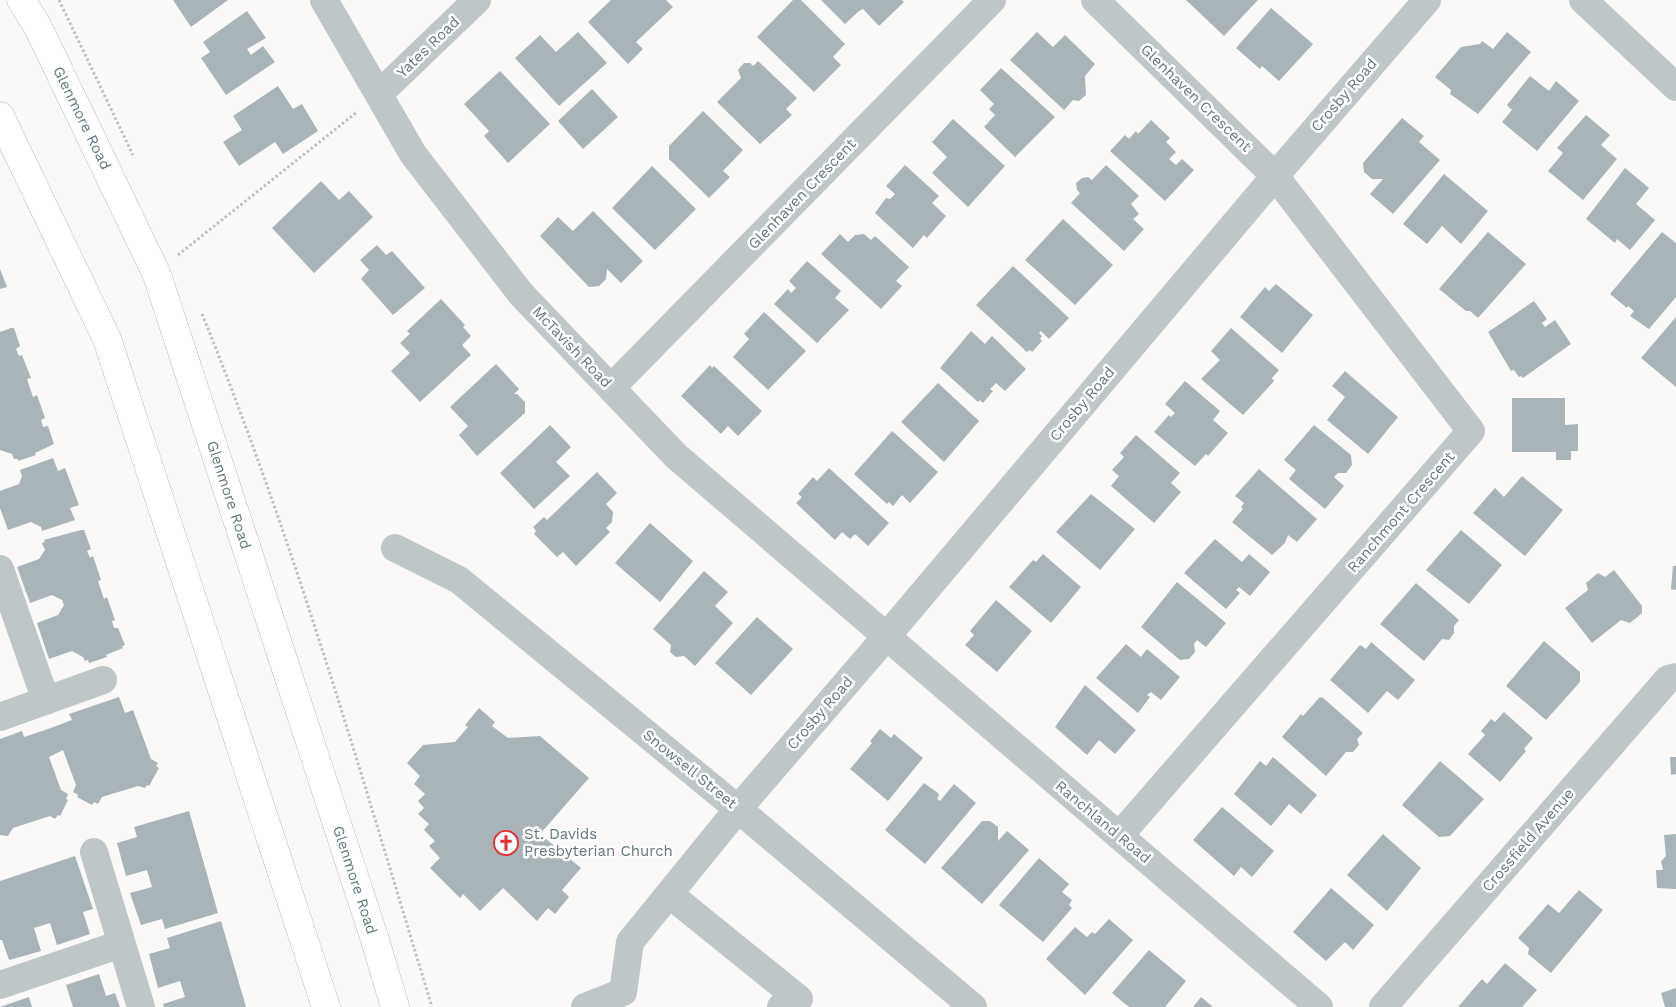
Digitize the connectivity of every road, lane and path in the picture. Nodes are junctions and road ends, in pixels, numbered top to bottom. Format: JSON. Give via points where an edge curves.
{"nodes":[{"id":1,"x":21,"y":0,"type":"edge"},
{"id":2,"x":324,"y":0,"type":"edge"},
{"id":3,"x":477,"y":0,"type":"edge"},
{"id":4,"x":992,"y":0,"type":"edge"},
{"id":5,"x":1095,"y":0,"type":"edge"},
{"id":6,"x":1427,"y":0,"type":"edge"},
{"id":7,"x":1583,"y":0,"type":"edge"},
{"id":8,"x":1676,"y":87,"type":"edge"},
{"id":9,"x":379,"y":94,"type":"junction"},
{"id":10,"x":0,"y":116,"type":"edge"},
{"id":11,"x":1274,"y":176,"type":"junction"},
{"id":12,"x":158,"y":275,"type":"junction"},
{"id":13,"x":611,"y":388,"type":"junction"},
{"id":14,"x":395,"y":548,"type":"dead end"},
{"id":15,"x":0,"y":569,"type":"edge"},
{"id":16,"x":886,"y":637,"type":"junction"},
{"id":17,"x":1676,"y":677,"type":"edge"},
{"id":18,"x":103,"y":680,"type":"dead end"},
{"id":19,"x":46,"y":700,"type":"junction"},
{"id":20,"x":0,"y":717,"type":"edge"},
{"id":21,"x":738,"y":808,"type":"junction"},
{"id":22,"x":1119,"y":836,"type":"junction"},
{"id":23,"x":94,"y":852,"type":"dead end"},
{"id":24,"x":669,"y":894,"type":"junction"},
{"id":25,"x":121,"y":944,"type":"junction"},
{"id":26,"x":0,"y":985,"type":"edge"},
{"id":27,"x":141,"y":1007,"type":"edge"},
{"id":28,"x":326,"y":1007,"type":"edge"},
{"id":29,"x":395,"y":1007,"type":"edge"},
{"id":30,"x":585,"y":1007,"type":"edge"},
{"id":31,"x":781,"y":1007,"type":"edge"},
{"id":32,"x":973,"y":1007,"type":"edge"},
{"id":33,"x":1320,"y":1007,"type":"edge"},
{"id":34,"x":1383,"y":1007,"type":"edge"}],
"edges":[{"from":1,"to":12,"type":"main road","name":"Glenmore Road","via":[[38,28]]},
{"from":2,"to":9,"type":"street","name":"McTavish Road"},
{"from":3,"to":9,"type":"street","name":"Yates Road"},
{"from":4,"to":13,"type":"street","name":"Glenhaven Crescent"},
{"from":5,"to":11,"type":"street","name":"Glenhaven Crescent"},
{"from":6,"to":11,"type":"street","name":"Crosby Road"},
{"from":7,"to":8,"type":"street"},
{"from":9,"to":12,"type":"path","via":[[177,256]]},
{"from":9,"to":13,"type":"street","name":"McTavish Road","via":[[413,154],[520,294]]},
{"from":10,"to":28,"type":"main road","via":[[107,339]]},
{"from":11,"to":16,"type":"street","name":"Crosby Road"},
{"from":11,"to":22,"type":"street","name":"Ranchmont Crescent","via":[[1472,431]]},
{"from":12,"to":29,"type":"main road","name":"Glenmore Road"},
{"from":13,"to":16,"type":"street","name":"McTavish Road","via":[[676,456]]},
{"from":14,"to":21,"type":"street","name":"Snowsell Street","via":[[459,580]]},
{"from":15,"to":19,"type":"street"},
{"from":16,"to":21,"type":"street","name":"Crosby Road"},
{"from":16,"to":22,"type":"street","name":"Ranchland Road"},
{"from":17,"to":34,"type":"street","name":"Crossfield Avenue","via":[[1668,679]]},
{"from":18,"to":19,"type":"street"},
{"from":19,"to":20,"type":"street"},
{"from":21,"to":24,"type":"street","name":"Crosby Road"},
{"from":21,"to":32,"type":"street","name":"Snowsell Street"},
{"from":22,"to":33,"type":"street","name":"Ranchland Road"},
{"from":23,"to":25,"type":"street"},
{"from":24,"to":30,"type":"street","name":"Crosby Road","via":[[630,942],[623,992]]},
{"from":24,"to":31,"type":"street","via":[[799,999]]},
{"from":25,"to":26,"type":"street"},
{"from":25,"to":27,"type":"street"}]}
